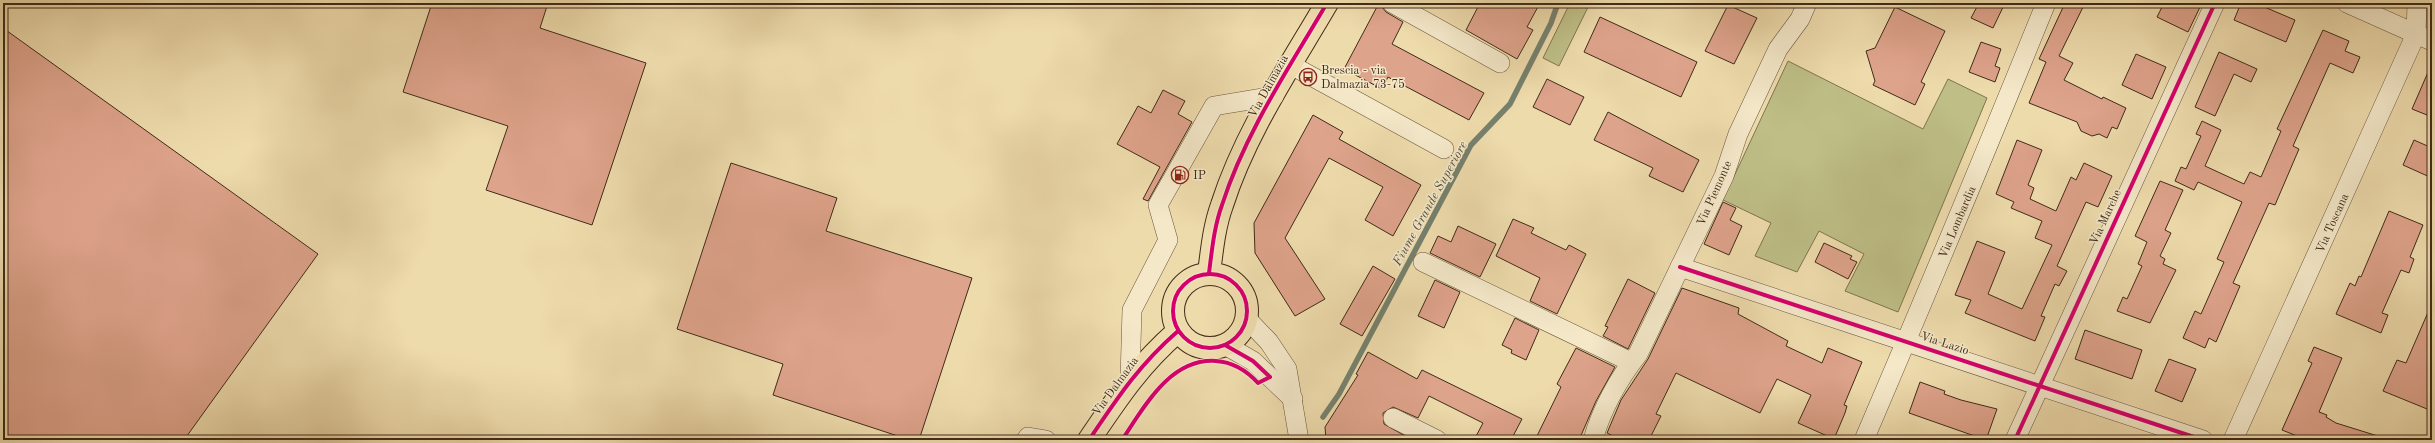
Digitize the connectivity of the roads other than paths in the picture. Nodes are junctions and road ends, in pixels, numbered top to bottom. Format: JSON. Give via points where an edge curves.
{"nodes":[{"id":1,"x":1327,"y":3,"type":"edge"},
{"id":2,"x":1392,"y":3,"type":"edge"},
{"id":3,"x":1808,"y":3,"type":"edge"},
{"id":4,"x":2046,"y":3,"type":"edge"},
{"id":5,"x":2215,"y":3,"type":"edge"},
{"id":6,"x":2347,"y":3,"type":"edge"},
{"id":7,"x":2417,"y":3,"type":"edge"},
{"id":8,"x":2424,"y":38,"type":"edge"},
{"id":9,"x":1500,"y":63,"type":"dead end"},
{"id":10,"x":1291,"y":65,"type":"junction"},
{"id":11,"x":1274,"y":96,"type":"junction"},
{"id":12,"x":1444,"y":149,"type":"dead end"},
{"id":13,"x":1423,"y":262,"type":"dead end"},
{"id":14,"x":1680,"y":267,"type":"junction"},
{"id":15,"x":1209,"y":273,"type":"junction"},
{"id":16,"x":1247,"y":319,"type":"junction"},
{"id":17,"x":1178,"y":331,"type":"junction"},
{"id":18,"x":1906,"y":341,"type":"junction"},
{"id":19,"x":1225,"y":345,"type":"junction"},
{"id":20,"x":1631,"y":362,"type":"junction"},
{"id":21,"x":1130,"y":379,"type":"junction"},
{"id":22,"x":2040,"y":385,"type":"junction"},
{"id":23,"x":1292,"y":399,"type":"junction"},
{"id":24,"x":1393,"y":418,"type":"dead end"},
{"id":25,"x":1026,"y":440,"type":"edge"},
{"id":26,"x":1046,"y":440,"type":"edge"},
{"id":27,"x":1089,"y":440,"type":"edge"},
{"id":28,"x":1299,"y":440,"type":"edge"},
{"id":29,"x":1437,"y":440,"type":"edge"},
{"id":30,"x":1593,"y":440,"type":"edge"},
{"id":31,"x":1864,"y":440,"type":"edge"},
{"id":32,"x":2015,"y":440,"type":"edge"},
{"id":33,"x":2203,"y":440,"type":"edge"},
{"id":34,"x":2233,"y":440,"type":"edge"}],
"edges":[{"from":1,"to":10,"type":"main road","name":"Via Dalmazia"},
{"from":2,"to":9,"type":"street"},
{"from":3,"to":14,"type":"street","name":"Via Piemonte","via":[[1774,56],[1738,134],[1724,176]]},
{"from":4,"to":18,"type":"street","name":"Via Lombardia"},
{"from":5,"to":22,"type":"street","name":"Via Marche"},
{"from":6,"to":8,"type":"street"},
{"from":7,"to":8,"type":"street","name":"Via Toscana"},
{"from":8,"to":34,"type":"street","name":"Via Toscana"},
{"from":10,"to":11,"type":"main road","name":"Via Dalmazia"},
{"from":10,"to":12,"type":"street","name":"Via Dalmazia"},
{"from":11,"to":15,"type":"main road","name":"Via Dalmazia","via":[[1236,167],[1221,206]]},
{"from":11,"to":21,"type":"street","via":[[1214,106],[1158,205],[1168,240],[1132,310]]},
{"from":13,"to":20,"type":"street"},
{"from":14,"to":18,"type":"street","name":"Via Lazio"},
{"from":14,"to":20,"type":"street","name":"Via Piemonte","via":[[1638,354]]},
{"from":15,"to":16,"type":"main road","via":[[1226,277],[1239,287],[1247,302]]},
{"from":15,"to":17,"type":"main road","via":[[1194,277],[1177,293],[1173,316]]},
{"from":16,"to":19,"type":"main road","via":[[1239,335]]},
{"from":16,"to":23,"type":"street","via":[[1269,342],[1287,369]]},
{"from":17,"to":19,"type":"main road","via":[[1183,338],[1199,347]]},
{"from":17,"to":21,"type":"main road","name":"Via Dalmazia","via":[[1154,352]]},
{"from":18,"to":22,"type":"street","name":"Via Lazio"},
{"from":18,"to":31,"type":"street","name":"Via Lombardia"},
{"from":19,"to":23,"type":"street","via":[[1253,361]]},
{"from":20,"to":30,"type":"street","name":"Via Piemonte","via":[[1596,429]]},
{"from":21,"to":27,"type":"main road","name":"Via Dalmazia"},
{"from":22,"to":32,"type":"street","name":"Via Marche"},
{"from":22,"to":33,"type":"street","name":"Via Lazio"},
{"from":23,"to":28,"type":"street"},
{"from":24,"to":29,"type":"street"},
{"from":25,"to":26,"type":"street","via":[[1028,437]]}]}
